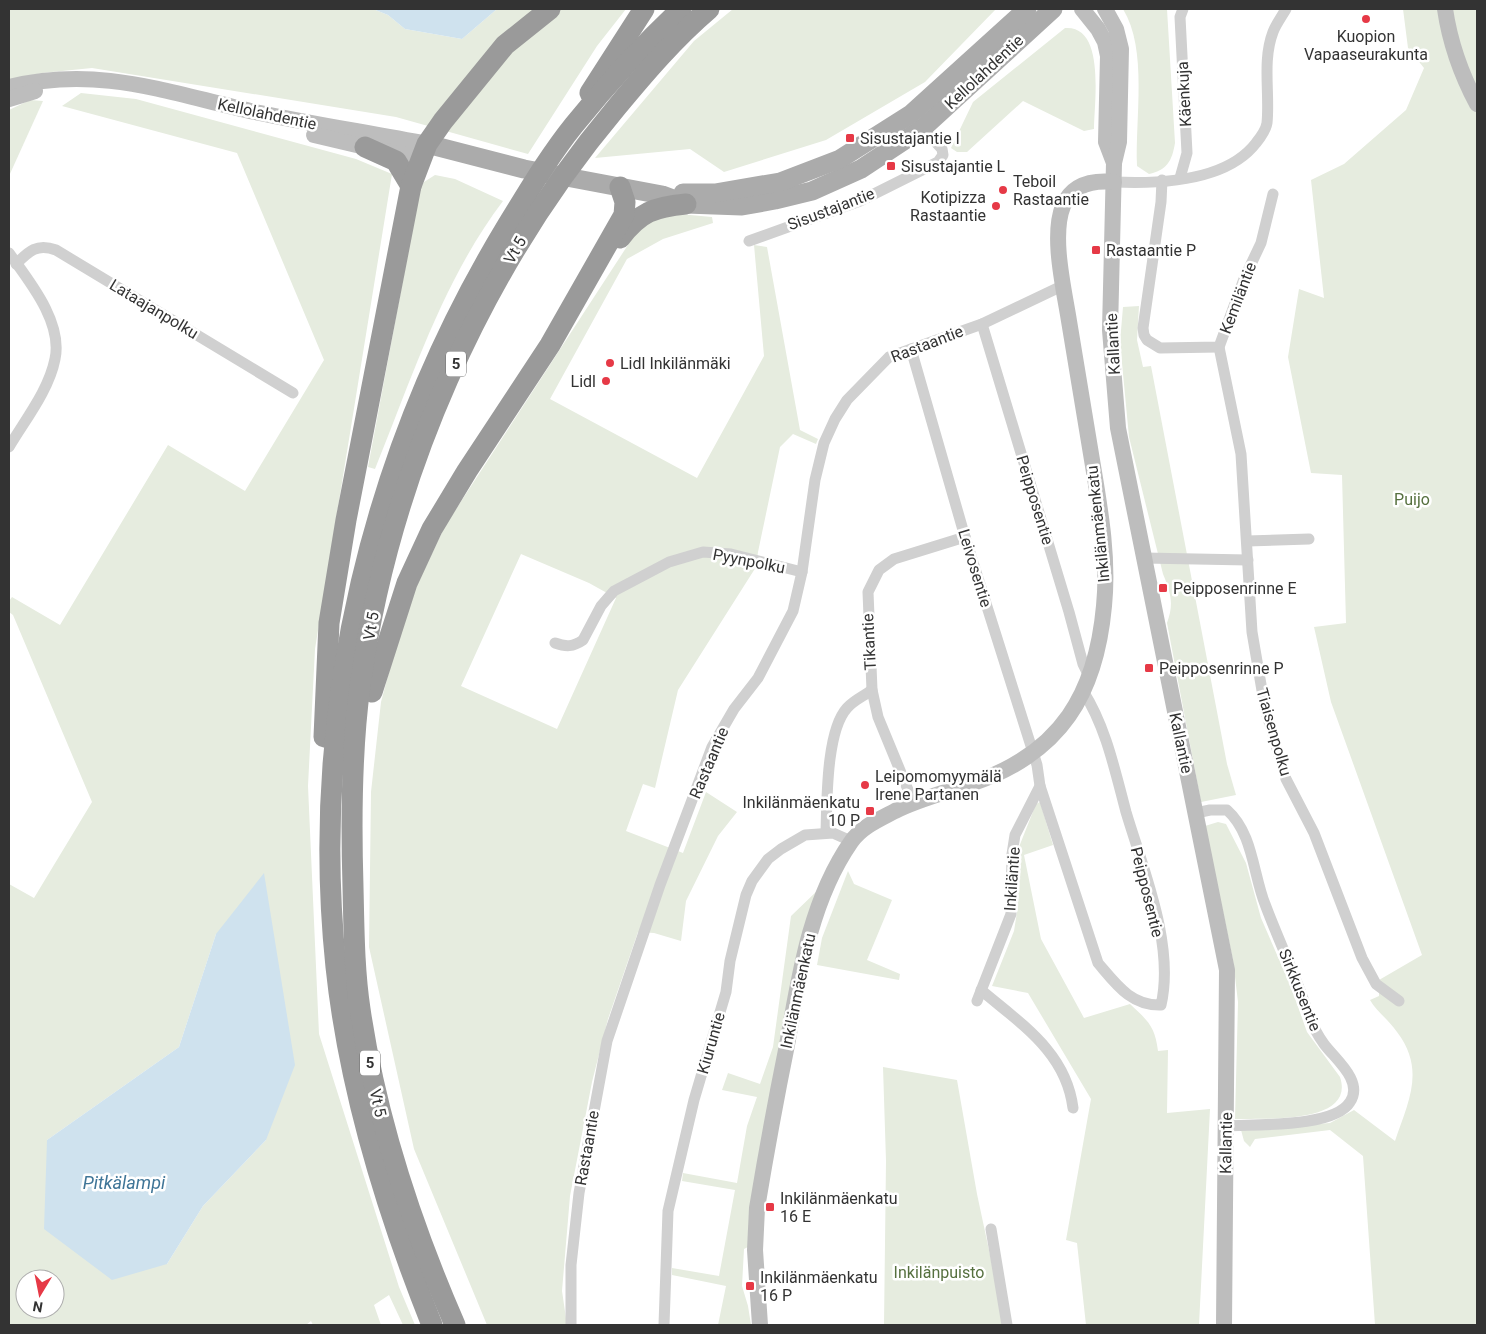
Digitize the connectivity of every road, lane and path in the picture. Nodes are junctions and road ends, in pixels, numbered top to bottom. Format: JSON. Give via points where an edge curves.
{"nodes":[{"id":1,"x":550,"y":9,"type":"edge"},
{"id":2,"x":644,"y":9,"type":"edge"},
{"id":3,"x":681,"y":9,"type":"edge"},
{"id":4,"x":709,"y":9,"type":"edge"},
{"id":5,"x":1027,"y":9,"type":"edge"},
{"id":6,"x":1053,"y":9,"type":"edge"},
{"id":7,"x":1082,"y":9,"type":"edge"},
{"id":8,"x":1105,"y":9,"type":"edge"},
{"id":9,"x":1183,"y":9,"type":"edge"},
{"id":10,"x":1286,"y":9,"type":"edge"},
{"id":11,"x":1445,"y":9,"type":"edge"},
{"id":12,"x":9,"y":87,"type":"edge"},
{"id":13,"x":9,"y":100,"type":"edge"},
{"id":14,"x":1477,"y":104,"type":"edge"},
{"id":15,"x":917,"y":121,"type":"junction"},
{"id":16,"x":573,"y":126,"type":"junction"},
{"id":17,"x":365,"y":148,"type":"junction"},
{"id":18,"x":424,"y":151,"type":"junction"},
{"id":19,"x":1114,"y":162,"type":"junction"},
{"id":20,"x":1180,"y":178,"type":"junction"},
{"id":21,"x":1162,"y":180,"type":"junction"},
{"id":22,"x":1114,"y":182,"type":"junction"},
{"id":23,"x":411,"y":186,"type":"junction"},
{"id":24,"x":615,"y":186,"type":"junction"},
{"id":25,"x":1273,"y":194,"type":"dead end"},
{"id":26,"x":662,"y":195,"type":"junction"},
{"id":27,"x":686,"y":204,"type":"junction"},
{"id":28,"x":749,"y":241,"type":"dead end"},
{"id":29,"x":9,"y":253,"type":"edge"},
{"id":30,"x":16,"y":264,"type":"junction"},
{"id":31,"x":1064,"y":285,"type":"junction"},
{"id":32,"x":982,"y":324,"type":"junction"},
{"id":33,"x":550,"y":345,"type":"junction"},
{"id":34,"x":1219,"y":347,"type":"junction"},
{"id":35,"x":911,"y":349,"type":"junction"},
{"id":36,"x":293,"y":393,"type":"dead end"},
{"id":37,"x":9,"y":447,"type":"edge"},
{"id":38,"x":965,"y":537,"type":"junction"},
{"id":39,"x":1309,"y":539,"type":"dead end"},
{"id":40,"x":1247,"y":540,"type":"junction"},
{"id":41,"x":1144,"y":558,"type":"junction"},
{"id":42,"x":1248,"y":560,"type":"junction"},
{"id":43,"x":802,"y":572,"type":"junction"},
{"id":44,"x":555,"y":643,"type":"dead end"},
{"id":45,"x":1086,"y":683,"type":"junction"},
{"id":46,"x":872,"y":690,"type":"junction"},
{"id":47,"x":1032,"y":754,"type":"junction"},
{"id":48,"x":1040,"y":786,"type":"junction"},
{"id":49,"x":353,"y":788,"type":"junction"},
{"id":50,"x":331,"y":791,"type":"junction"},
{"id":51,"x":913,"y":802,"type":"junction"},
{"id":52,"x":1196,"y":813,"type":"junction"},
{"id":53,"x":826,"y":833,"type":"junction"},
{"id":54,"x":852,"y":841,"type":"junction"},
{"id":55,"x":981,"y":990,"type":"junction"},
{"id":56,"x":977,"y":1001,"type":"dead end"},
{"id":57,"x":1399,"y":1001,"type":"dead end"},
{"id":58,"x":1155,"y":1005,"type":"joint"},
{"id":59,"x":1072,"y":1108,"type":"dead end"},
{"id":60,"x":1226,"y":1126,"type":"junction"},
{"id":61,"x":991,"y":1229,"type":"dead end"},
{"id":62,"x":432,"y":1325,"type":"edge"},
{"id":63,"x":455,"y":1325,"type":"edge"},
{"id":64,"x":571,"y":1325,"type":"edge"},
{"id":65,"x":664,"y":1325,"type":"edge"},
{"id":66,"x":760,"y":1325,"type":"edge"},
{"id":67,"x":1007,"y":1325,"type":"edge"},
{"id":68,"x":1224,"y":1325,"type":"edge"}],
"edges":[{"from":1,"to":18,"type":"highway","via":[[505,45],[443,121]]},
{"from":2,"to":16,"type":"highway","via":[[600,75]]},
{"from":3,"to":16,"type":"highway","name":"Vt 5","number":"5","via":[[654,34]]},
{"from":4,"to":49,"type":"highway","name":"Vt 5","number":"5","via":[[657,58],[586,143],[518,244],[432,417],[378,591],[360,688]]},
{"from":5,"to":15,"type":"main road","name":"Kellolahdentie"},
{"from":6,"to":15,"type":"main road","name":"Kellolahdentie"},
{"from":7,"to":19,"type":"main road","name":"Kallantie","via":[[1098,29],[1108,56],[1106,142]]},
{"from":8,"to":19,"type":"main road","name":"Kallantie","via":[[1116,29],[1121,49],[1119,142]]},
{"from":9,"to":20,"type":"street","name":"Käenkuja","via":[[1180,17],[1186,153]]},
{"from":10,"to":20,"type":"street","via":[[1273,32],[1269,48],[1267,125],[1259,139],[1235,163],[1214,172]]},
{"from":11,"to":14,"type":"main road","via":[[1463,78]]},
{"from":12,"to":18,"type":"main road","name":"Kellolahdentie","via":[[33,81],[112,79]]},
{"from":13,"to":17,"type":"main road","name":"Kellolahdentie","via":[[36,91],[67,87],[125,90]]},
{"from":15,"to":26,"type":"main road","name":"Kellolahdentie","via":[[840,159],[780,182],[715,193]]},
{"from":15,"to":27,"type":"main road","name":"Kellolahdentie","via":[[861,169],[812,191],[742,206]]},
{"from":15,"to":28,"type":"street","name":"Sisustajantie","via":[[942,149],[943,155],[938,162],[860,201]]},
{"from":16,"to":50,"type":"highway","name":"Vt 5","number":"5","via":[[519,207],[453,322],[402,445],[359,587],[345,660]]},
{"from":17,"to":18,"type":"main road","name":"Kellolahdentie"},
{"from":17,"to":23,"type":"highway","via":[[396,161]]},
{"from":18,"to":23,"type":"highway"},
{"from":18,"to":24,"type":"main road","name":"Kellolahdentie"},
{"from":19,"to":22,"type":"main road","name":"Kallantie"},
{"from":20,"to":21,"type":"street"},
{"from":21,"to":22,"type":"street"},
{"from":21,"to":34,"type":"street","name":"Kemiläntie","via":[[1144,335],[1160,348]]},
{"from":22,"to":31,"type":"main road","name":"Inkilänmäenkatu","via":[[1089,182],[1072,191],[1064,204],[1059,220]]},
{"from":22,"to":41,"type":"main road","name":"Kallantie","via":[[1110,330],[1116,408]]},
{"from":23,"to":50,"type":"highway","via":[[329,623],[324,764]]},
{"from":24,"to":26,"type":"main road","name":"Kellolahdentie"},
{"from":24,"to":33,"type":"highway","via":[[625,202],[624,215]]},
{"from":25,"to":34,"type":"street","name":"Kemiläntie","via":[[1261,243]]},
{"from":26,"to":27,"type":"main road","name":"Kellolahdentie"},
{"from":27,"to":33,"type":"highway","via":[[661,207],[630,225],[561,334]]},
{"from":29,"to":30,"type":"street"},
{"from":30,"to":36,"type":"street","name":"Lataajanpolku","via":[[33,248],[45,246],[56,250]]},
{"from":30,"to":37,"type":"street","via":[[39,296],[52,322],[56,358],[44,388]]},
{"from":31,"to":32,"type":"street","name":"Rastaantie"},
{"from":31,"to":45,"type":"main road","name":"Inkilänmäenkatu","via":[[1097,490],[1106,570],[1103,615]]},
{"from":32,"to":35,"type":"street","name":"Rastaantie"},
{"from":32,"to":45,"type":"street","name":"Peipposentie","via":[[1069,612]]},
{"from":33,"to":49,"type":"highway","via":[[432,529],[407,583],[373,686]]},
{"from":34,"to":40,"type":"street","name":"Tiaisenpolku","via":[[1241,454]]},
{"from":35,"to":38,"type":"street","name":"Leivosentie"},
{"from":35,"to":43,"type":"street","name":"Rastaantie","via":[[882,362],[847,400],[835,419],[824,443],[815,480]]},
{"from":38,"to":46,"type":"street","name":"Tikantie","via":[[894,558],[874,577],[867,605]]},
{"from":38,"to":47,"type":"street","name":"Leivosentie"},
{"from":39,"to":40,"type":"street"},
{"from":40,"to":42,"type":"street","name":"Tiaisenpolku"},
{"from":41,"to":42,"type":"street"},
{"from":41,"to":52,"type":"main road","name":"Kallantie"},
{"from":42,"to":57,"type":"street","name":"Tiaisenpolku","via":[[1258,676],[1286,779],[1314,834],[1362,958],[1376,984]]},
{"from":43,"to":44,"type":"street","name":"Pyynpolku","via":[[731,554],[696,554],[669,562],[614,591],[579,643],[572,646]]},
{"from":43,"to":64,"type":"street","name":"Rastaantie","via":[[793,611],[784,632],[712,747],[660,885],[607,1041],[579,1193],[571,1265]]},
{"from":45,"to":47,"type":"main road","name":"Inkilänmäenkatu","via":[[1056,732]]},
{"from":45,"to":58,"type":"street","name":"Peipposentie","via":[[1102,726],[1159,925],[1164,983],[1161,1005]]},
{"from":46,"to":51,"type":"street","name":"Tikantie","via":[[878,717]]},
{"from":46,"to":53,"type":"street","via":[[846,708],[836,726]]},
{"from":47,"to":48,"type":"street","name":"Leivosentie"},
{"from":47,"to":51,"type":"main road","name":"Inkilänmäenkatu","via":[[978,781]]},
{"from":48,"to":55,"type":"street","name":"Inkiläntie","via":[[1016,835],[1012,854],[1011,914]]},
{"from":48,"to":58,"type":"street","name":"Leivosentie","via":[[1098,963],[1139,1003]]},
{"from":49,"to":63,"type":"highway","name":"Vt 5","number":"5","via":[[351,828],[358,989],[377,1100],[422,1250]]},
{"from":50,"to":62,"type":"highway","name":"Vt 5","number":"5","via":[[331,905],[342,1011],[375,1164]]},
{"from":51,"to":54,"type":"main road","name":"Inkilänmäenkatu","via":[[878,820]]},
{"from":52,"to":60,"type":"main road","name":"Kallantie","via":[[1227,970]]},
{"from":52,"to":60,"type":"street","name":"Sirkkusentie","via":[[1227,810],[1238,824],[1264,903],[1314,1028],[1354,1086],[1352,1101],[1347,1107],[1324,1118]]},
{"from":53,"to":54,"type":"street","name":"Kiuruntie"},
{"from":53,"to":65,"type":"street","name":"Kiuruntie","via":[[805,835],[780,849],[760,869],[746,895],[726,992],[694,1100],[668,1210]]},
{"from":54,"to":66,"type":"main road","name":"Inkilänmäenkatu","via":[[833,873],[807,941],[798,985],[757,1208],[755,1250]]},
{"from":55,"to":56,"type":"street","name":"Inkiläntie"},
{"from":55,"to":59,"type":"street","via":[[1037,1039],[1060,1065],[1067,1079]]},
{"from":60,"to":68,"type":"main road","name":"Kallantie"},
{"from":61,"to":67,"type":"street"}]}
